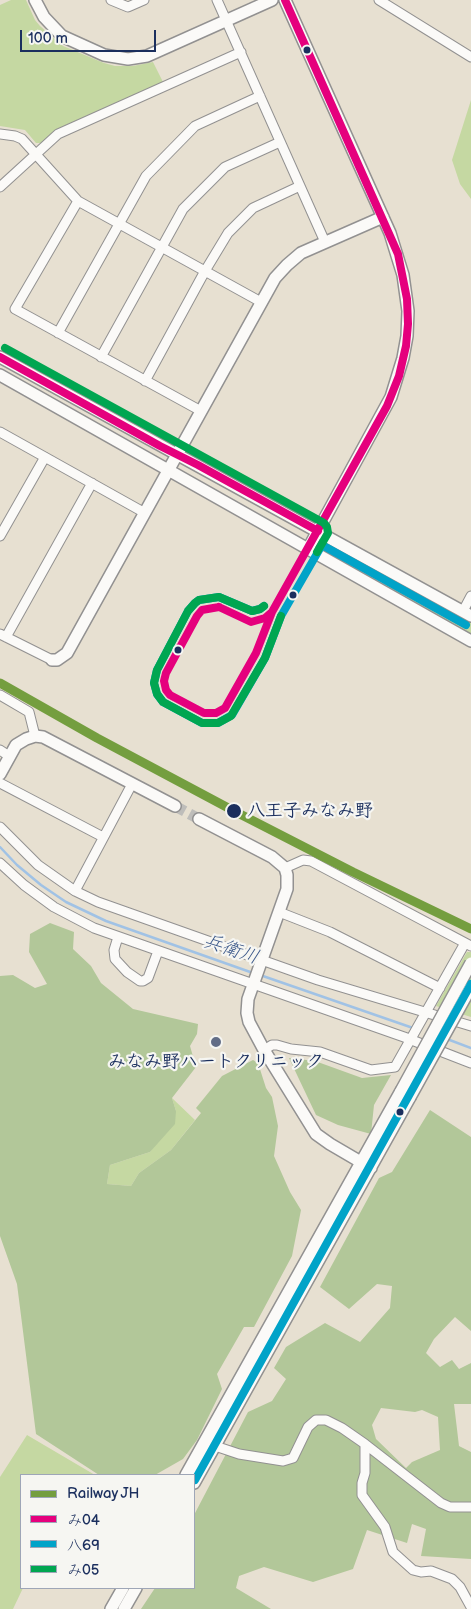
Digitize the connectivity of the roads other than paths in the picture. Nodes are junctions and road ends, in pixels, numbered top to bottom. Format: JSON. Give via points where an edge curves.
{"nodes":[{"id":1,"x":35,"y":0,"type":"edge"},
{"id":2,"x":111,"y":0,"type":"edge"},
{"id":3,"x":144,"y":0,"type":"edge"},
{"id":4,"x":217,"y":0,"type":"edge"},
{"id":5,"x":272,"y":0,"type":"edge"},
{"id":6,"x":286,"y":0,"type":"edge"},
{"id":7,"x":379,"y":0,"type":"edge"},
{"id":8,"x":227,"y":20,"type":"junction"},
{"id":9,"x":241,"y":52,"type":"junction"},
{"id":10,"x":471,"y":57,"type":"edge"},
{"id":11,"x":260,"y":96,"type":"junction"},
{"id":12,"x":0,"y":134,"type":"edge"},
{"id":13,"x":280,"y":142,"type":"junction"},
{"id":14,"x":34,"y":154,"type":"junction"},
{"id":15,"x":300,"y":186,"type":"junction"},
{"id":16,"x":0,"y":188,"type":"edge"},
{"id":17,"x":78,"y":201,"type":"junction"},
{"id":18,"x":383,"y":217,"type":"junction"},
{"id":19,"x":119,"y":223,"type":"junction"},
{"id":20,"x":325,"y":242,"type":"junction"},
{"id":21,"x":162,"y":247,"type":"junction"},
{"id":22,"x":205,"y":271,"type":"junction"},
{"id":23,"x":262,"y":302,"type":"junction"},
{"id":24,"x":58,"y":333,"type":"junction"},
{"id":25,"x":0,"y":357,"type":"edge"},
{"id":26,"x":101,"y":357,"type":"junction"},
{"id":27,"x":0,"y":375,"type":"edge"},
{"id":28,"x":146,"y":381,"type":"junction"},
{"id":29,"x":201,"y":411,"type":"junction"},
{"id":30,"x":0,"y":432,"type":"edge"},
{"id":31,"x":177,"y":455,"type":"junction"},
{"id":32,"x":44,"y":457,"type":"junction"},
{"id":33,"x":168,"y":469,"type":"junction"},
{"id":34,"x":92,"y":483,"type":"junction"},
{"id":35,"x":145,"y":513,"type":"junction"},
{"id":36,"x":318,"y":531,"type":"junction"},
{"id":37,"x":0,"y":536,"type":"edge"},
{"id":38,"x":308,"y":549,"type":"junction"},
{"id":39,"x":471,"y":596,"type":"edge"},
{"id":40,"x":467,"y":614,"type":"edge"},
{"id":41,"x":3,"y":636,"type":"edge"},
{"id":42,"x":471,"y":641,"type":"edge"},
{"id":43,"x":52,"y":660,"type":"joint"},
{"id":44,"x":0,"y":695,"type":"edge"},
{"id":45,"x":35,"y":736,"type":"junction"},
{"id":46,"x":5,"y":753,"type":"edge"},
{"id":47,"x":0,"y":774,"type":"edge"},
{"id":48,"x":0,"y":783,"type":"edge"},
{"id":49,"x":132,"y":784,"type":"junction"},
{"id":50,"x":175,"y":806,"type":"tunnel mouth"},
{"id":51,"x":199,"y":819,"type":"tunnel mouth"},
{"id":52,"x":0,"y":827,"type":"edge"},
{"id":53,"x":103,"y":838,"type":"junction"},
{"id":54,"x":0,"y":863,"type":"edge"},
{"id":55,"x":284,"y":868,"type":"junction"},
{"id":56,"x":75,"y":891,"type":"junction"},
{"id":57,"x":279,"y":912,"type":"junction"},
{"id":58,"x":118,"y":937,"type":"junction"},
{"id":59,"x":468,"y":944,"type":"edge"},
{"id":60,"x":158,"y":951,"type":"junction"},
{"id":61,"x":471,"y":963,"type":"edge"},
{"id":62,"x":257,"y":974,"type":"junction"},
{"id":63,"x":471,"y":987,"type":"edge"},
{"id":64,"x":440,"y":988,"type":"junction"},
{"id":65,"x":426,"y":1012,"type":"junction"},
{"id":66,"x":471,"y":1026,"type":"edge"},
{"id":67,"x":412,"y":1038,"type":"junction"},
{"id":68,"x":264,"y":1050,"type":"junction"},
{"id":69,"x":471,"y":1063,"type":"edge"},
{"id":70,"x":405,"y":1094,"type":"junction"},
{"id":71,"x":366,"y":1165,"type":"junction"},
{"id":72,"x":209,"y":1444,"type":"junction"},
{"id":73,"x":364,"y":1444,"type":"junction"},
{"id":74,"x":187,"y":1474,"type":"edge"},
{"id":75,"x":195,"y":1479,"type":"edge"},
{"id":76,"x":471,"y":1507,"type":"edge"},
{"id":77,"x":122,"y":1589,"type":"edge"},
{"id":78,"x":135,"y":1589,"type":"edge"},
{"id":79,"x":471,"y":1607,"type":"edge"},
{"id":80,"x":111,"y":1609,"type":"edge"},
{"id":81,"x":124,"y":1609,"type":"edge"}],
"edges":[{"from":1,"to":8,"type":"street","via":[[44,17],[62,36],[121,59],[147,56]]},
{"from":2,"to":3,"type":"street","via":[[128,7]]},
{"from":4,"to":8,"type":"street"},
{"from":5,"to":8,"type":"street"},
{"from":6,"to":18,"type":"street"},
{"from":7,"to":10,"type":"street"},
{"from":8,"to":9,"type":"street"},
{"from":9,"to":11,"type":"street"},
{"from":9,"to":14,"type":"street","via":[[58,134]]},
{"from":11,"to":13,"type":"street"},
{"from":11,"to":19,"type":"street","via":[[194,126],[146,176]]},
{"from":12,"to":14,"type":"street","via":[[22,139]]},
{"from":13,"to":15,"type":"street"},
{"from":13,"to":21,"type":"street","via":[[225,166],[183,208]]},
{"from":14,"to":16,"type":"street"},
{"from":14,"to":17,"type":"street"},
{"from":15,"to":20,"type":"street"},
{"from":15,"to":22,"type":"street","via":[[253,208],[228,233]]},
{"from":17,"to":19,"type":"street"},
{"from":17,"to":24,"type":"street","via":[[15,309]]},
{"from":18,"to":20,"type":"street"},
{"from":18,"to":36,"type":"street","via":[[398,254],[405,286],[408,324],[404,358],[387,406]]},
{"from":19,"to":21,"type":"street"},
{"from":19,"to":24,"type":"street"},
{"from":20,"to":23,"type":"street","via":[[301,253],[287,264]]},
{"from":21,"to":22,"type":"street"},
{"from":21,"to":26,"type":"street"},
{"from":22,"to":23,"type":"street"},
{"from":22,"to":28,"type":"street"},
{"from":23,"to":29,"type":"street"},
{"from":24,"to":26,"type":"street"},
{"from":25,"to":31,"type":"street"},
{"from":26,"to":28,"type":"street"},
{"from":27,"to":33,"type":"street"},
{"from":28,"to":29,"type":"street"},
{"from":29,"to":31,"type":"street"},
{"from":30,"to":32,"type":"street"},
{"from":31,"to":33,"type":"street"},
{"from":31,"to":36,"type":"street"},
{"from":32,"to":34,"type":"street"},
{"from":32,"to":37,"type":"street"},
{"from":33,"to":35,"type":"street"},
{"from":33,"to":38,"type":"street"},
{"from":34,"to":35,"type":"street"},
{"from":34,"to":41,"type":"street"},
{"from":35,"to":43,"type":"street","via":[[68,653]]},
{"from":36,"to":38,"type":"street"},
{"from":36,"to":40,"type":"street"},
{"from":38,"to":42,"type":"street"},
{"from":39,"to":40,"type":"street"},
{"from":41,"to":43,"type":"street"},
{"from":44,"to":45,"type":"street","via":[[29,712]]},
{"from":45,"to":46,"type":"street"},
{"from":45,"to":49,"type":"street","via":[[43,737]]},
{"from":46,"to":47,"type":"street"},
{"from":48,"to":53,"type":"street"},
{"from":49,"to":50,"type":"street"},
{"from":49,"to":53,"type":"street"},
{"from":51,"to":55,"type":"street","via":[[272,857]]},
{"from":52,"to":56,"type":"street","via":[[38,865]]},
{"from":53,"to":56,"type":"street"},
{"from":54,"to":58,"type":"street","via":[[54,907]]},
{"from":55,"to":57,"type":"street","via":[[288,885]]},
{"from":55,"to":59,"type":"street","via":[[303,860],[311,861]]},
{"from":56,"to":62,"type":"street"},
{"from":57,"to":62,"type":"street"},
{"from":57,"to":64,"type":"street","via":[[330,932]]},
{"from":58,"to":60,"type":"street"},
{"from":58,"to":60,"type":"street","via":[[115,959],[140,981],[148,978]]},
{"from":59,"to":64,"type":"street"},
{"from":60,"to":62,"type":"street"},
{"from":61,"to":70,"type":"street","bridge":true},
{"from":62,"to":65,"type":"street","via":[[318,980]]},
{"from":62,"to":67,"type":"street"},
{"from":62,"to":68,"type":"street","via":[[248,999],[247,1013]]},
{"from":63,"to":70,"type":"street","bridge":true},
{"from":64,"to":65,"type":"street"},
{"from":65,"to":66,"type":"street"},
{"from":65,"to":67,"type":"street"},
{"from":67,"to":68,"type":"street","via":[[397,1066],[373,1070],[316,1051],[275,1045]]},
{"from":67,"to":69,"type":"street"},
{"from":68,"to":71,"type":"street","via":[[316,1134]]},
{"from":70,"to":71,"type":"street"},
{"from":71,"to":72,"type":"street"},
{"from":72,"to":73,"type":"street","via":[[239,1454],[283,1461],[293,1458],[308,1427],[316,1420],[326,1420]]},
{"from":72,"to":74,"type":"street"},
{"from":72,"to":75,"type":"street"},
{"from":73,"to":76,"type":"street","via":[[441,1503],[450,1507]]},
{"from":73,"to":79,"type":"street","via":[[362,1495],[385,1527],[393,1552],[413,1570],[431,1571],[452,1579]]},
{"from":77,"to":80,"type":"street"},
{"from":78,"to":81,"type":"street"}]}
